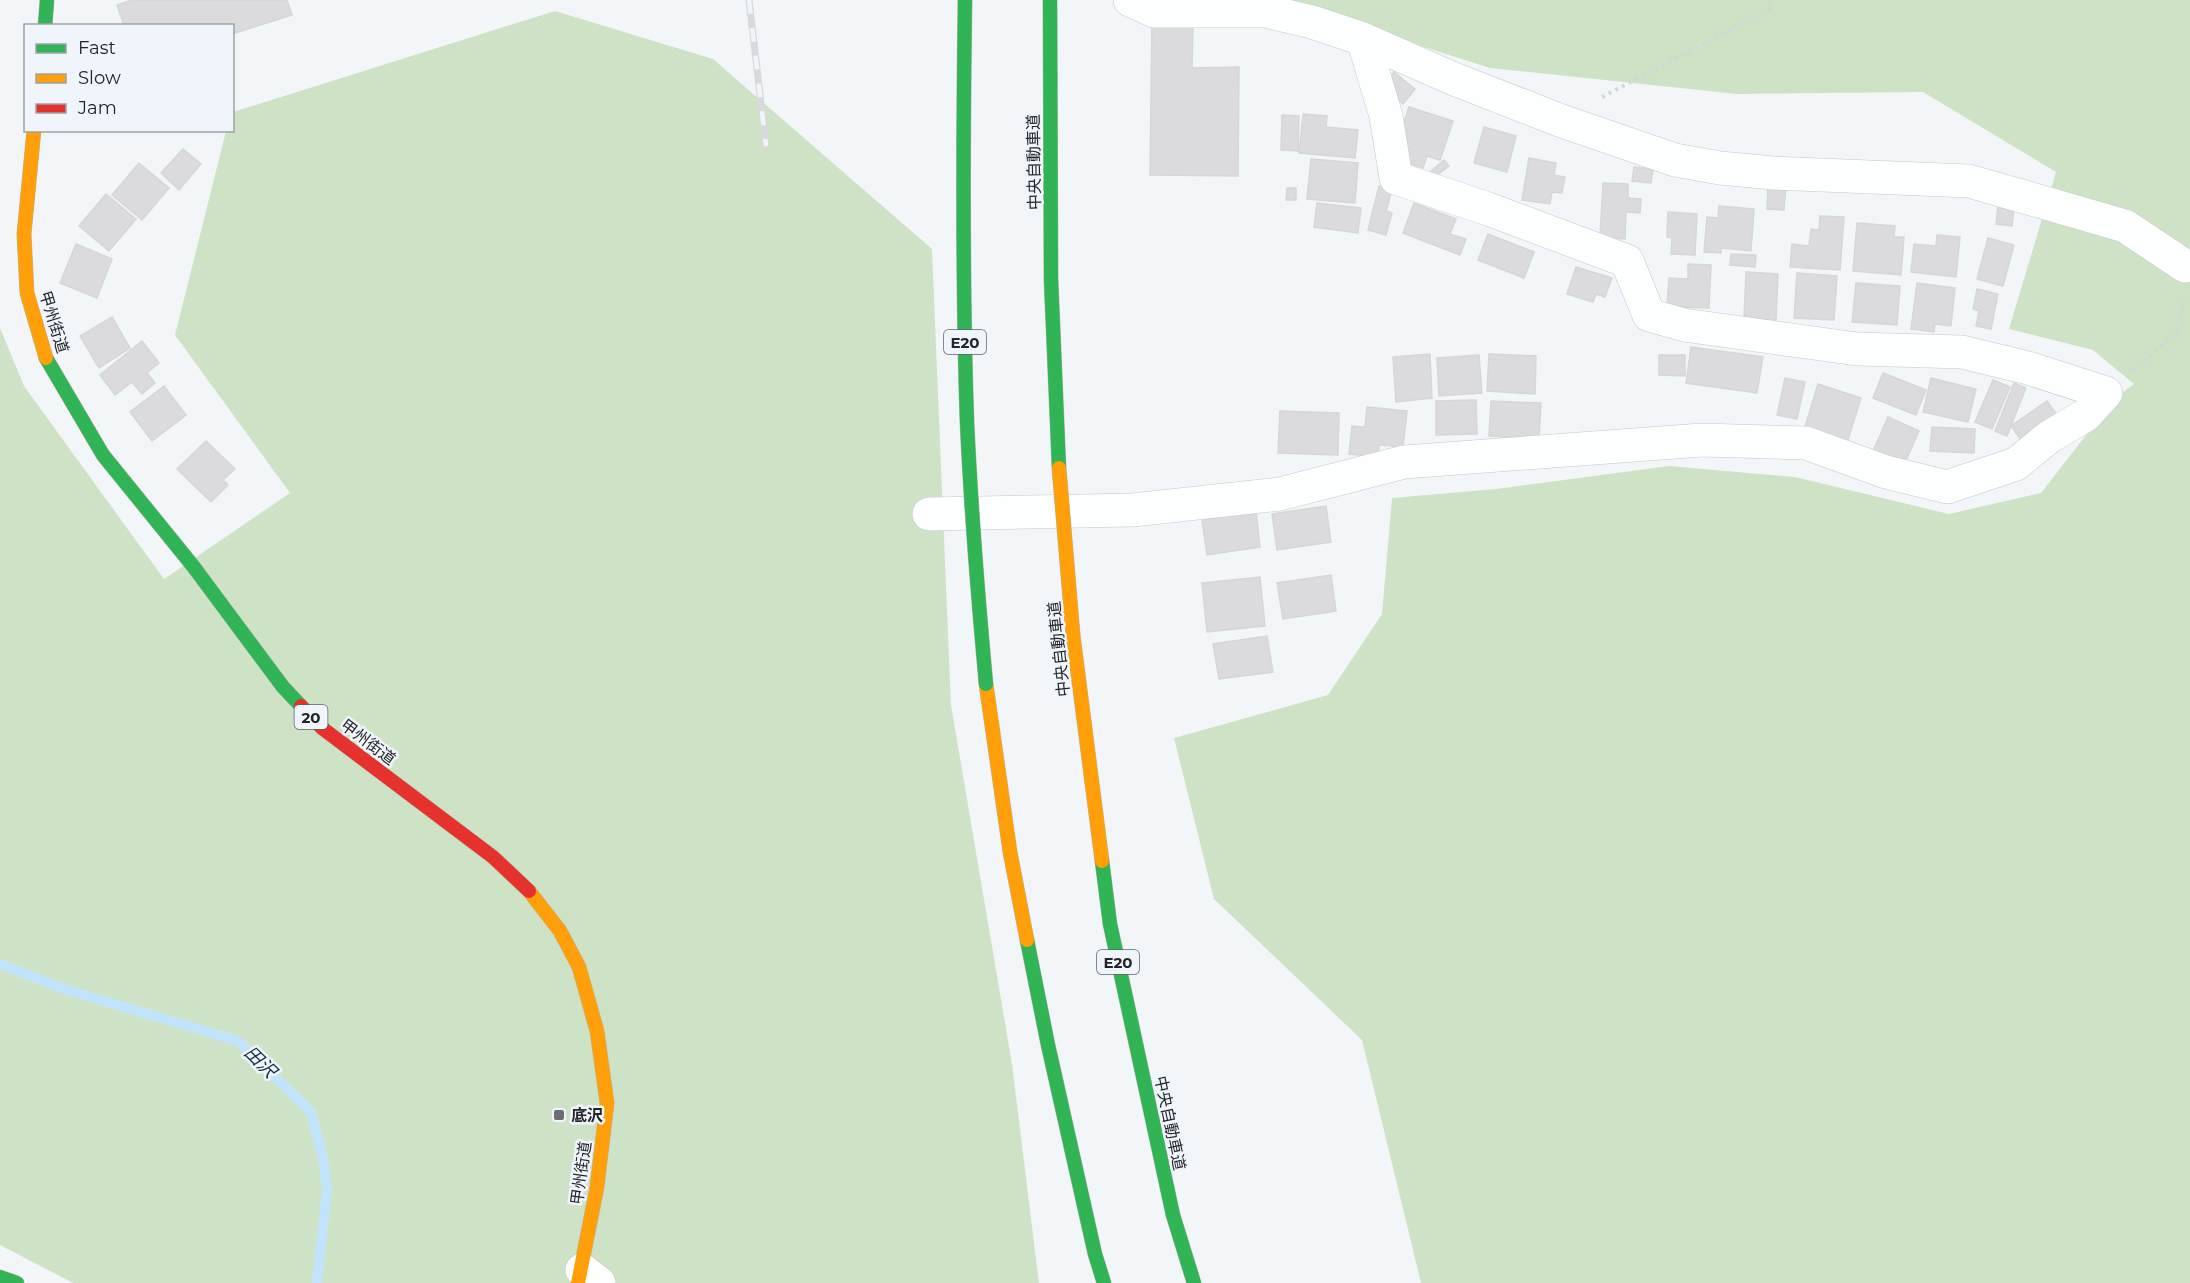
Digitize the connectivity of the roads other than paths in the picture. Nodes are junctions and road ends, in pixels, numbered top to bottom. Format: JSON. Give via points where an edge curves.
{"nodes":[{"id":1,"x":47,"y":0,"type":"edge"},
{"id":2,"x":965,"y":0,"type":"edge"},
{"id":3,"x":1050,"y":0,"type":"edge"},
{"id":4,"x":1131,"y":0,"type":"edge"},
{"id":5,"x":45,"y":24,"type":"edge"},
{"id":6,"x":1363,"y":39,"type":"junction"},
{"id":7,"x":34,"y":132,"type":"edge"},
{"id":8,"x":2185,"y":267,"type":"road end"},
{"id":9,"x":929,"y":514,"type":"dead end"},
{"id":10,"x":0,"y":1277,"type":"edge"},
{"id":11,"x":586,"y":1279,"type":"edge"},
{"id":12,"x":17,"y":1283,"type":"edge"},
{"id":13,"x":1104,"y":1283,"type":"edge"},
{"id":14,"x":1194,"y":1283,"type":"edge"}],
"edges":[{"from":1,"to":5,"type":"highway"},
{"from":2,"to":13,"type":"highway","number":"E20","bridge":true,"via":[[966,382],[986,684],[1010,852],[1044,1023]]},
{"from":3,"to":14,"type":"highway","name":"中央自動車道","number":"E20","bridge":true,"via":[[1054,371],[1073,635],[1110,924],[1173,1215]]},
{"from":4,"to":6,"type":"street","via":[[1154,11],[1266,10]]},
{"from":6,"to":8,"type":"street","via":[[1559,120],[1675,160],[1773,173],[1969,181],[2125,226]]},
{"from":6,"to":9,"type":"street","via":[[1386,116],[1396,178],[1627,261],[1649,315],[1684,326],[1857,349],[1962,352],[2106,393],[2086,415],[2049,437],[2016,464],[1947,487],[1886,472],[1806,443],[1702,440],[1404,462],[1280,494],[1144,508]]},
{"from":7,"to":11,"type":"highway","name":"甲州街道","number":"20","via":[[24,234],[27,293],[47,360],[103,455],[291,695],[322,728],[493,857],[531,893],[560,931],[579,967],[597,1031],[607,1103]]},
{"from":10,"to":12,"type":"highway"}]}
